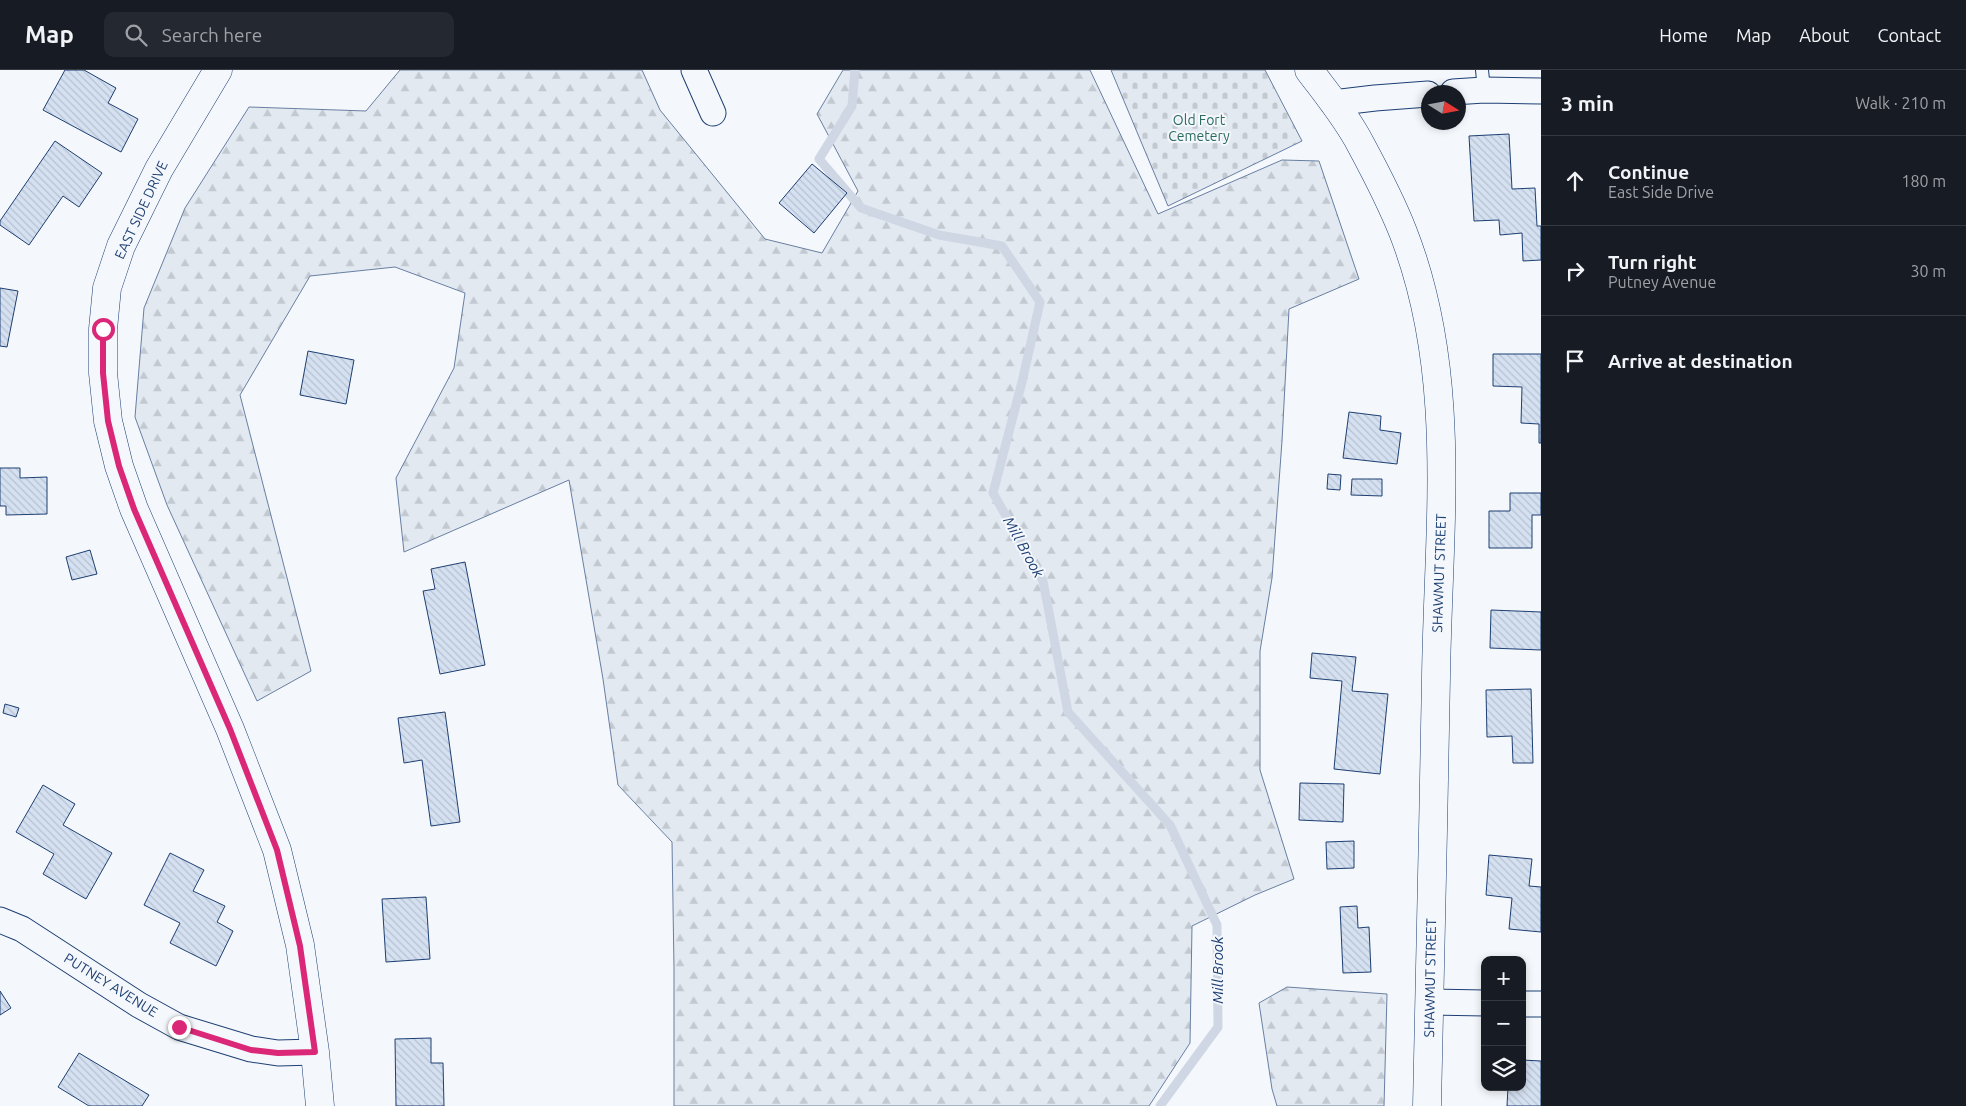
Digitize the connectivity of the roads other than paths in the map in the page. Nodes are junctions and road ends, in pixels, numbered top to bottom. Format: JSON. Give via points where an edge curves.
{"nodes":[{"id":1,"x":218,"y":70,"type":"edge"},
{"id":2,"x":694,"y":70,"type":"edge"},
{"id":3,"x":1309,"y":70,"type":"edge"},
{"id":4,"x":1483,"y":80,"type":"edge"},
{"id":5,"x":1466,"y":87,"type":"edge"},
{"id":6,"x":1541,"y":91,"type":"edge"},
{"id":7,"x":1421,"y":95,"type":"edge"},
{"id":8,"x":1333,"y":103,"type":"junction"},
{"id":9,"x":713,"y":113,"type":"dead end"},
{"id":10,"x":0,"y":920,"type":"edge"},
{"id":11,"x":1430,"y":1002,"type":"junction"},
{"id":12,"x":1481,"y":1003,"type":"edge"},
{"id":13,"x":1526,"y":1004,"type":"edge"},
{"id":14,"x":1541,"y":1004,"type":"edge"},
{"id":15,"x":315,"y":1052,"type":"junction"},
{"id":16,"x":320,"y":1106,"type":"edge"},
{"id":17,"x":1427,"y":1106,"type":"edge"}],
"edges":[{"from":1,"to":15,"type":"main road","name":"EAST SIDE DRIVE","via":[[159,169],[121,246],[107,288],[103,373],[110,430],[134,509],[230,729],[277,850],[300,946]]},
{"from":2,"to":9,"type":"street"},
{"from":3,"to":8,"type":"main road","name":"SHAWMUT STREET"},
{"from":4,"to":5,"type":"street"},
{"from":4,"to":6,"type":"street"},
{"from":7,"to":8,"type":"street"},
{"from":8,"to":11,"type":"main road","name":"SHAWMUT STREET","via":[[1360,143],[1403,231],[1423,293],[1436,357],[1442,422],[1443,488],[1436,662]]},
{"from":10,"to":15,"type":"street","name":"PUTNEY AVENUE","via":[[22,929],[139,1005],[179,1027],[251,1050]]},
{"from":11,"to":12,"type":"street"},
{"from":11,"to":17,"type":"main road","name":"SHAWMUT STREET"},
{"from":13,"to":14,"type":"street"},
{"from":15,"to":16,"type":"main road","name":"EAST SIDE DRIVE"}]}
